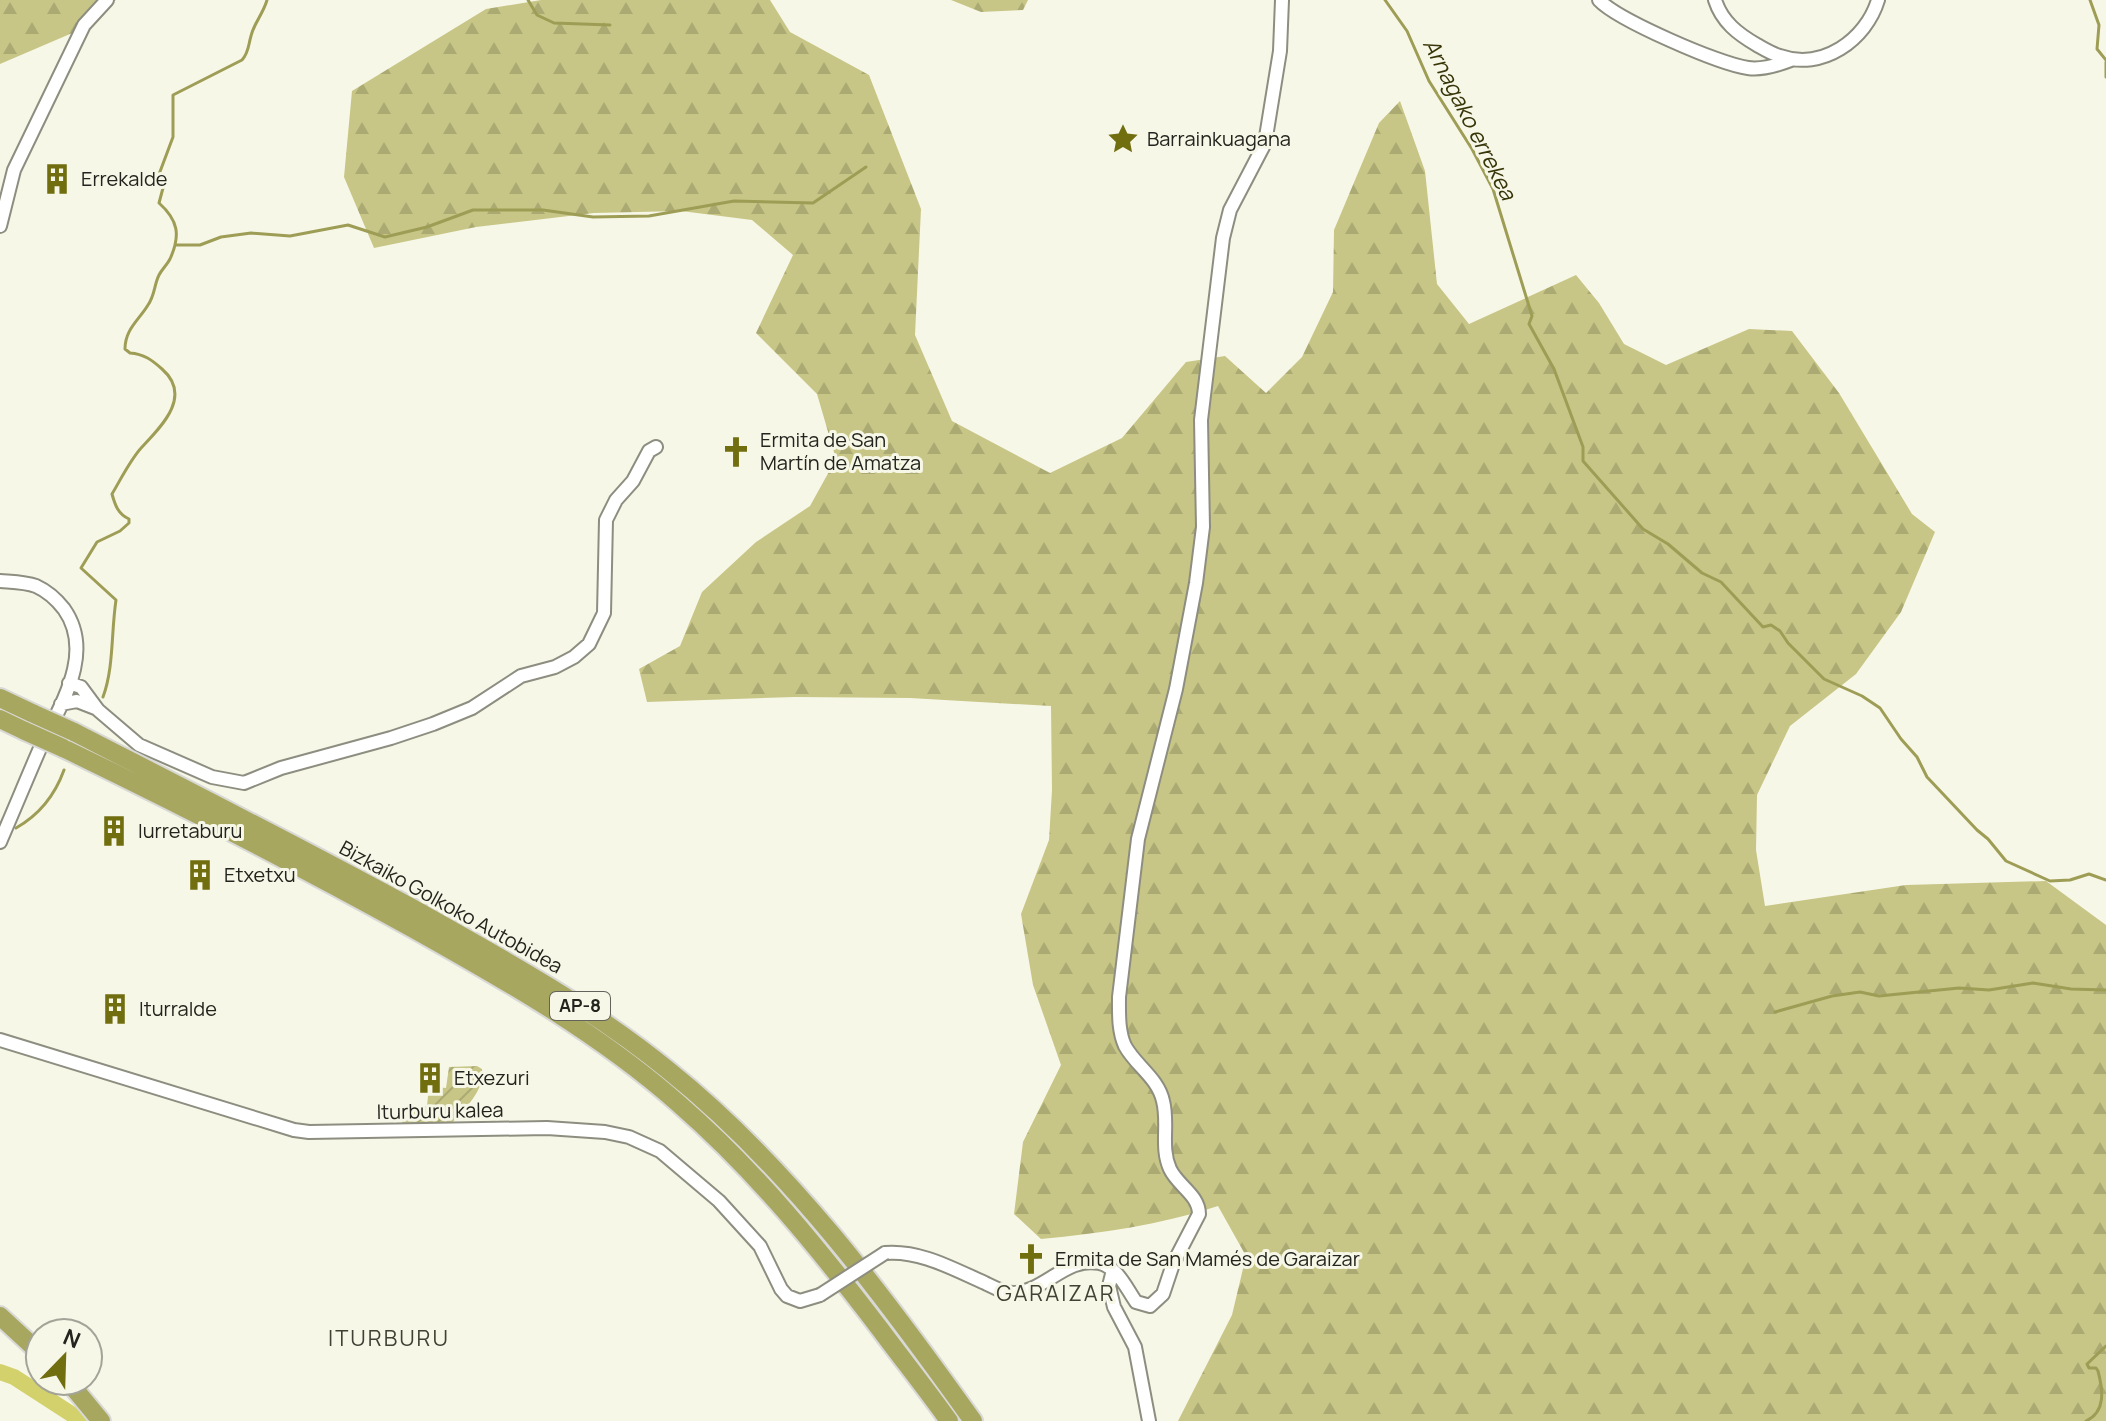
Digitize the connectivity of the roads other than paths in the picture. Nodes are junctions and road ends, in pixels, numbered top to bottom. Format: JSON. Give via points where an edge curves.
{"nodes":[{"id":1,"x":107,"y":0,"type":"edge"},
{"id":2,"x":1282,"y":0,"type":"edge"},
{"id":3,"x":1599,"y":0,"type":"edge"},
{"id":4,"x":1715,"y":0,"type":"edge"},
{"id":5,"x":1878,"y":0,"type":"edge"},
{"id":6,"x":1766,"y":50,"type":"junction"},
{"id":7,"x":1793,"y":59,"type":"junction"},
{"id":8,"x":1754,"y":68,"type":"junction"},
{"id":9,"x":0,"y":226,"type":"edge"},
{"id":10,"x":656,"y":447,"type":"dead end"},
{"id":11,"x":0,"y":581,"type":"edge"},
{"id":12,"x":78,"y":652,"type":"junction"},
{"id":13,"x":68,"y":684,"type":"junction"},
{"id":14,"x":0,"y":698,"type":"edge"},
{"id":15,"x":86,"y":698,"type":"junction"},
{"id":16,"x":61,"y":704,"type":"junction"},
{"id":17,"x":0,"y":719,"type":"edge"},
{"id":18,"x":29,"y":722,"type":"junction"},
{"id":19,"x":69,"y":740,"type":"junction"},
{"id":20,"x":0,"y":842,"type":"edge"},
{"id":21,"x":0,"y":1040,"type":"edge"},
{"id":22,"x":1113,"y":1270,"type":"junction"},
{"id":23,"x":0,"y":1316,"type":"edge"},
{"id":24,"x":24,"y":1338,"type":"edge"},
{"id":25,"x":81,"y":1397,"type":"edge"},
{"id":26,"x":101,"y":1421,"type":"edge"},
{"id":27,"x":949,"y":1421,"type":"edge"},
{"id":28,"x":973,"y":1421,"type":"edge"},
{"id":29,"x":1149,"y":1421,"type":"edge"}],
"edges":[{"from":1,"to":9,"type":"street","via":[[84,25],[14,170]]},
{"from":2,"to":22,"type":"street","via":[[1280,51],[1265,143],[1230,210],[1223,238],[1201,420],[1200,557],[1176,689],[1138,839],[1119,997],[1125,1045],[1157,1084],[1163,1101],[1168,1163],[1195,1198],[1199,1214],[1155,1304],[1136,1302]]},
{"from":3,"to":8,"type":"street","via":[[1667,38]]},
{"from":4,"to":6,"type":"street","via":[[1732,28]]},
{"from":5,"to":7,"type":"street","via":[[1868,23],[1845,46],[1825,56]]},
{"from":6,"to":7,"type":"street"},
{"from":6,"to":8,"type":"street"},
{"from":7,"to":8,"type":"street"},
{"from":10,"to":15,"type":"street","via":[[606,520],[604,613],[589,644],[555,667],[521,676],[472,708],[244,783],[212,777],[139,745]]},
{"from":11,"to":12,"type":"street","via":[[25,583],[52,596],[72,622]]},
{"from":12,"to":13,"type":"street"},
{"from":12,"to":15,"type":"street"},
{"from":13,"to":15,"type":"street","via":[[77,684]]},
{"from":13,"to":16,"type":"street"},
{"from":14,"to":18,"type":"highway","name":"Bizkaiko Golkoko Autobidea","number":"AP-8"},
{"from":15,"to":16,"type":"street"},
{"from":16,"to":20,"type":"street"},
{"from":17,"to":18,"type":"highway","name":"Bizkaiko Golkoko Autobidea","number":"AP-8"},
{"from":18,"to":19,"type":"highway","name":"Bizkaiko Golkoko Autobidea","number":"AP-8","bridge":true},
{"from":19,"to":27,"type":"highway","name":"Bizkaiko Golkoko Autobidea","number":"AP-8","via":[[466,958],[613,1052],[678,1103],[752,1173],[825,1257]]},
{"from":19,"to":28,"type":"highway","name":"Bizkaiko Golkoko Autobidea","number":"AP-8","via":[[345,871],[584,1009],[668,1069],[731,1124],[817,1219]]},
{"from":21,"to":22,"type":"street","name":"Iturburu kalea","bridge":true,"via":[[294,1130],[547,1128],[629,1137],[660,1151],[739,1221],[760,1246],[781,1289],[800,1301],[820,1295],[885,1253],[938,1262],[1011,1293],[1031,1290],[1076,1264],[1100,1263]]},
{"from":22,"to":29,"type":"street","via":[[1109,1286],[1114,1307],[1135,1347]]},
{"from":23,"to":24,"type":"highway"},
{"from":25,"to":26,"type":"highway"}]}
